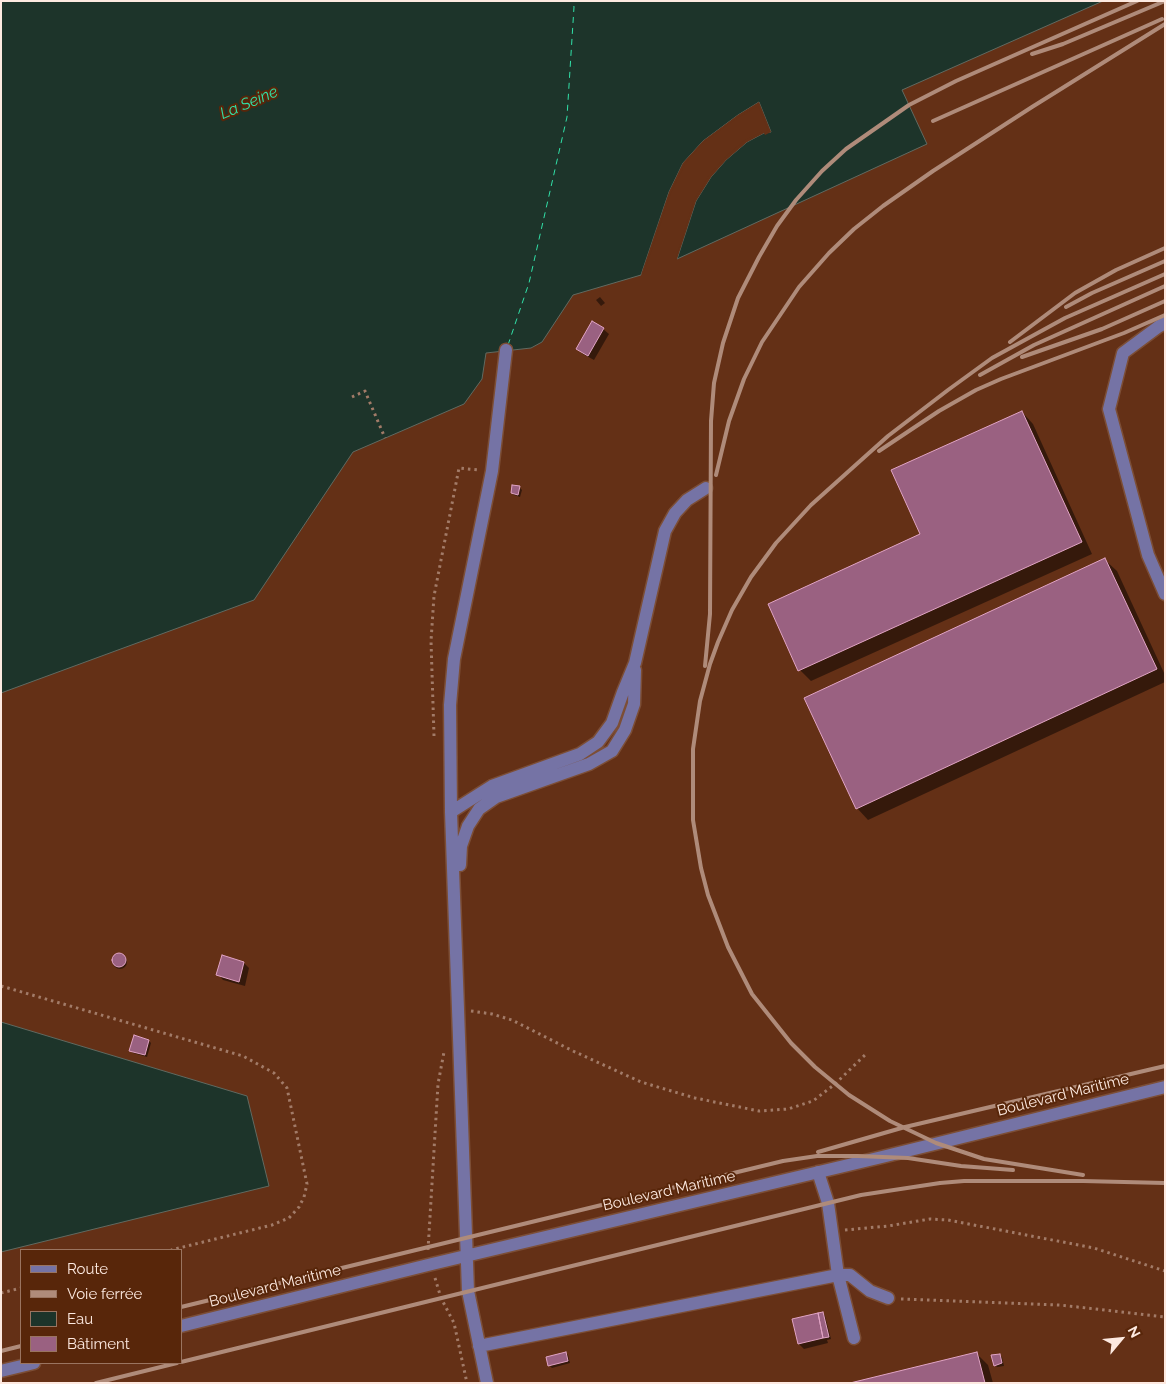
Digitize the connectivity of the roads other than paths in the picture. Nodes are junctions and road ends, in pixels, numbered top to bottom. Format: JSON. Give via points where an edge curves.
{"nodes":[{"id":1,"x":1162,"y":325,"type":"edge"},
{"id":2,"x":506,"y":350,"type":"dead end"},
{"id":3,"x":706,"y":488,"type":"dead end"},
{"id":4,"x":1165,"y":594,"type":"edge"},
{"id":5,"x":635,"y":663,"type":"junction"},
{"id":6,"x":451,"y":812,"type":"junction"},
{"id":7,"x":454,"y":907,"type":"junction"},
{"id":8,"x":1165,"y":1087,"type":"edge"},
{"id":9,"x":818,"y":1172,"type":"junction"},
{"id":10,"x":466,"y":1256,"type":"junction"},
{"id":11,"x":838,"y":1274,"type":"junction"},
{"id":12,"x":888,"y":1298,"type":"road end"},
{"id":13,"x":182,"y":1326,"type":"edge"},
{"id":14,"x":854,"y":1338,"type":"dead end"},
{"id":15,"x":479,"y":1346,"type":"junction"},
{"id":16,"x":30,"y":1364,"type":"edge"},
{"id":17,"x":1,"y":1371,"type":"edge"},
{"id":18,"x":487,"y":1383,"type":"edge"}],
"edges":[{"from":1,"to":4,"type":"street","via":[[1123,353],[1108,409],[1148,555]]},
{"from":2,"to":6,"type":"street","via":[[492,472],[454,660],[450,705]]},
{"from":3,"to":5,"type":"street","via":[[674,513],[665,532]]},
{"from":5,"to":6,"type":"street","via":[[612,723],[598,742],[580,754],[492,786]]},
{"from":5,"to":7,"type":"street","via":[[634,704],[625,730],[612,751],[589,764],[496,797],[479,808],[461,846],[460,880]]},
{"from":6,"to":7,"type":"street"},
{"from":7,"to":10,"type":"street"},
{"from":8,"to":9,"type":"street","name":"Boulevard Maritime"},
{"from":9,"to":10,"type":"street","name":"Boulevard Maritime"},
{"from":9,"to":11,"type":"street","via":[[828,1203]]},
{"from":10,"to":13,"type":"street","name":"Boulevard Maritime"},
{"from":10,"to":15,"type":"street","via":[[468,1291]]},
{"from":11,"to":12,"type":"street","via":[[850,1275],[870,1291]]},
{"from":11,"to":14,"type":"street"},
{"from":11,"to":15,"type":"street"},
{"from":15,"to":18,"type":"street"},
{"from":16,"to":17,"type":"street"}]}
